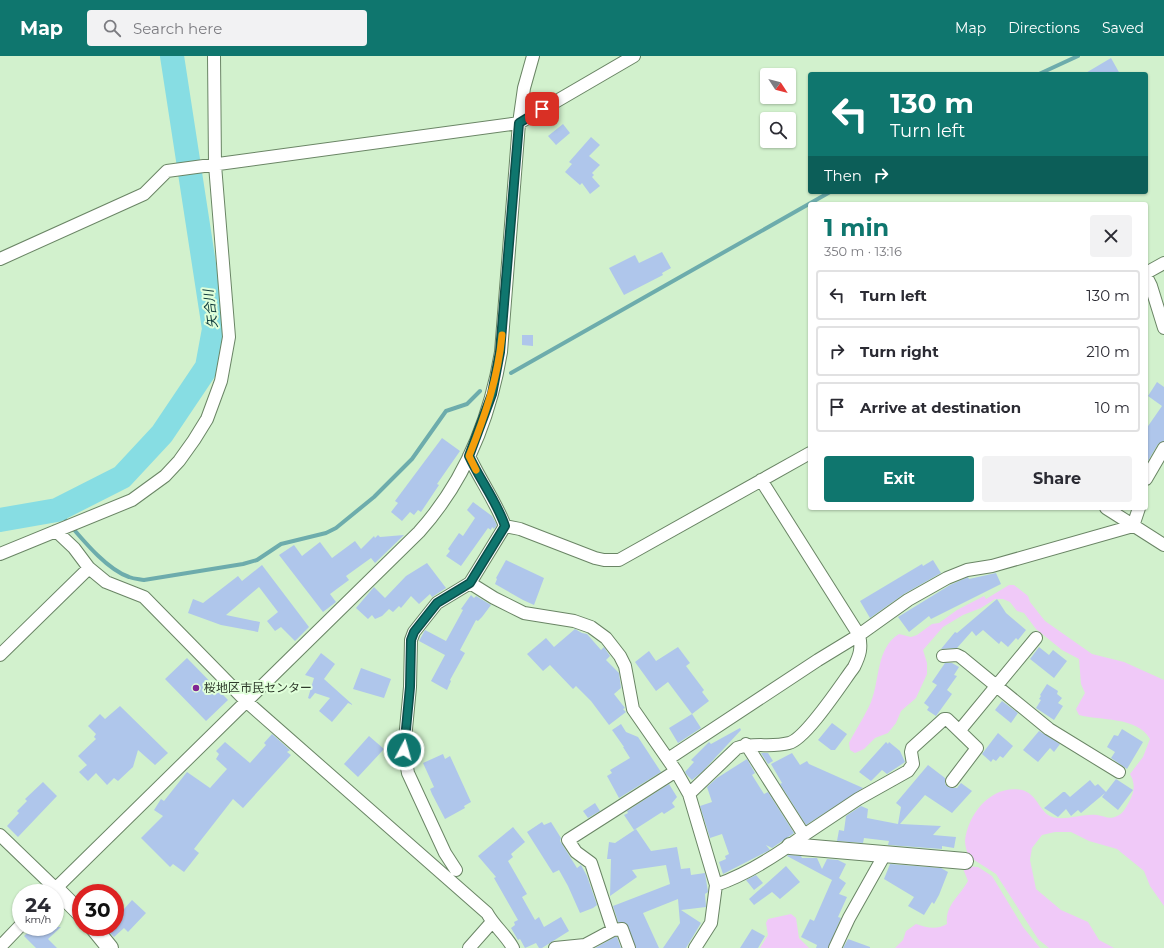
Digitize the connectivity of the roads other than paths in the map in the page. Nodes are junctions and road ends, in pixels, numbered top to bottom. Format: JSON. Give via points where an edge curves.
{"nodes":[{"id":1,"x":214,"y":56,"type":"edge"},
{"id":2,"x":532,"y":56,"type":"edge"},
{"id":3,"x":634,"y":56,"type":"edge"},
{"id":4,"x":519,"y":123,"type":"junction"},
{"id":5,"x":212,"y":166,"type":"junction"},
{"id":6,"x":0,"y":259,"type":"edge"},
{"id":7,"x":1164,"y":263,"type":"edge"},
{"id":8,"x":1148,"y":272,"type":"edge"},
{"id":9,"x":1148,"y":280,"type":"edge"},
{"id":10,"x":1164,"y":328,"type":"edge"},
{"id":11,"x":1164,"y":448,"type":"edge"},
{"id":12,"x":808,"y":454,"type":"edge"},
{"id":13,"x":469,"y":456,"type":"junction"},
{"id":14,"x":1148,"y":476,"type":"edge"},
{"id":15,"x":762,"y":480,"type":"junction"},
{"id":16,"x":1109,"y":510,"type":"edge"},
{"id":17,"x":1138,"y":510,"type":"edge"},
{"id":18,"x":505,"y":526,"type":"junction"},
{"id":19,"x":1133,"y":526,"type":"junction"},
{"id":20,"x":59,"y":530,"type":"junction"},
{"id":21,"x":1164,"y":545,"type":"edge"},
{"id":22,"x":0,"y":554,"type":"edge"},
{"id":23,"x":89,"y":568,"type":"junction"},
{"id":24,"x":470,"y":583,"type":"junction"},
{"id":25,"x":859,"y":635,"type":"junction"},
{"id":26,"x":1036,"y":638,"type":"dead end"},
{"id":27,"x":0,"y":655,"type":"edge"},
{"id":28,"x":943,"y":656,"type":"dead end"},
{"id":29,"x":997,"y":686,"type":"junction"},
{"id":30,"x":247,"y":702,"type":"junction"},
{"id":31,"x":960,"y":730,"type":"junction"},
{"id":32,"x":746,"y":744,"type":"junction"},
{"id":33,"x":668,"y":759,"type":"junction"},
{"id":34,"x":676,"y":771,"type":"junction"},
{"id":35,"x":1119,"y":772,"type":"dead end"},
{"id":36,"x":952,"y":781,"type":"dead end"},
{"id":37,"x":688,"y":794,"type":"junction"},
{"id":38,"x":0,"y":835,"type":"edge"},
{"id":39,"x":804,"y":835,"type":"junction"},
{"id":40,"x":790,"y":846,"type":"junction"},
{"id":41,"x":885,"y":854,"type":"junction"},
{"id":42,"x":964,"y":861,"type":"dead end"},
{"id":43,"x":456,"y":870,"type":"dead end"},
{"id":44,"x":46,"y":884,"type":"edge"},
{"id":45,"x":60,"y":884,"type":"edge"},
{"id":46,"x":716,"y":885,"type":"junction"},
{"id":47,"x":64,"y":900,"type":"edge"},
{"id":48,"x":72,"y":907,"type":"edge"},
{"id":49,"x":492,"y":922,"type":"junction"},
{"id":50,"x":613,"y":930,"type":"junction"},
{"id":51,"x":12,"y":934,"type":"edge"},
{"id":52,"x":100,"y":936,"type":"edge"},
{"id":53,"x":0,"y":947,"type":"edge"},
{"id":54,"x":110,"y":948,"type":"edge"},
{"id":55,"x":469,"y":948,"type":"edge"},
{"id":56,"x":513,"y":948,"type":"edge"},
{"id":57,"x":555,"y":948,"type":"edge"},
{"id":58,"x":629,"y":948,"type":"edge"},
{"id":59,"x":695,"y":948,"type":"edge"},
{"id":60,"x":834,"y":948,"type":"edge"}],
"edges":[{"from":1,"to":5,"type":"street"},
{"from":2,"to":4,"type":"street"},
{"from":3,"to":4,"type":"street"},
{"from":4,"to":5,"type":"street"},
{"from":4,"to":13,"type":"street","via":[[500,352],[492,394]]},
{"from":5,"to":6,"type":"street","via":[[167,171],[144,194]]},
{"from":5,"to":20,"type":"street","via":[[229,338],[215,398],[194,440],[165,476],[132,500]]},
{"from":7,"to":8,"type":"street"},
{"from":9,"to":10,"type":"street"},
{"from":11,"to":14,"type":"street"},
{"from":12,"to":15,"type":"street"},
{"from":13,"to":18,"type":"street"},
{"from":13,"to":30,"type":"street","via":[[448,495],[428,522]]},
{"from":15,"to":18,"type":"street","via":[[619,560],[595,558],[520,529]]},
{"from":15,"to":25,"type":"street"},
{"from":16,"to":19,"type":"street"},
{"from":17,"to":19,"type":"street"},
{"from":18,"to":24,"type":"street"},
{"from":19,"to":21,"type":"street"},
{"from":19,"to":25,"type":"street","via":[[992,566],[959,572],[908,600]]},
{"from":20,"to":22,"type":"street"},
{"from":20,"to":23,"type":"street"},
{"from":23,"to":27,"type":"street"},
{"from":23,"to":30,"type":"street","via":[[106,582],[144,597]]},
{"from":24,"to":33,"type":"street","via":[[524,613],[574,621],[598,631],[620,656],[625,666],[633,709]]},
{"from":24,"to":43,"type":"street","via":[[437,603],[414,632],[411,640],[404,750],[415,792]]},
{"from":25,"to":32,"type":"street","via":[[860,655],[854,666],[798,740],[780,745]]},
{"from":25,"to":33,"type":"street"},
{"from":26,"to":29,"type":"street"},
{"from":28,"to":29,"type":"street","via":[[957,655]]},
{"from":29,"to":31,"type":"street"},
{"from":29,"to":35,"type":"street","via":[[1049,729]]},
{"from":30,"to":45,"type":"street"},
{"from":30,"to":49,"type":"street","via":[[487,913]]},
{"from":31,"to":36,"type":"street","via":[[977,748]]},
{"from":31,"to":39,"type":"street","via":[[947,719],[940,721],[912,748],[912,768]]},
{"from":32,"to":37,"type":"street","via":[[731,751]]},
{"from":32,"to":39,"type":"street"},
{"from":33,"to":34,"type":"street"},
{"from":34,"to":37,"type":"street"},
{"from":34,"to":50,"type":"street","via":[[568,840],[576,852],[591,863]]},
{"from":37,"to":46,"type":"street"},
{"from":38,"to":44,"type":"street"},
{"from":39,"to":40,"type":"street"},
{"from":40,"to":41,"type":"street"},
{"from":40,"to":46,"type":"street","via":[[737,878]]},
{"from":41,"to":42,"type":"street"},
{"from":41,"to":60,"type":"street"},
{"from":46,"to":59,"type":"street","via":[[711,923]]},
{"from":47,"to":48,"type":"street"},
{"from":49,"to":55,"type":"street"},
{"from":49,"to":56,"type":"street"},
{"from":50,"to":57,"type":"street","via":[[585,945]]},
{"from":50,"to":58,"type":"street","via":[[622,929]]},
{"from":51,"to":53,"type":"street"},
{"from":52,"to":54,"type":"street"}]}
